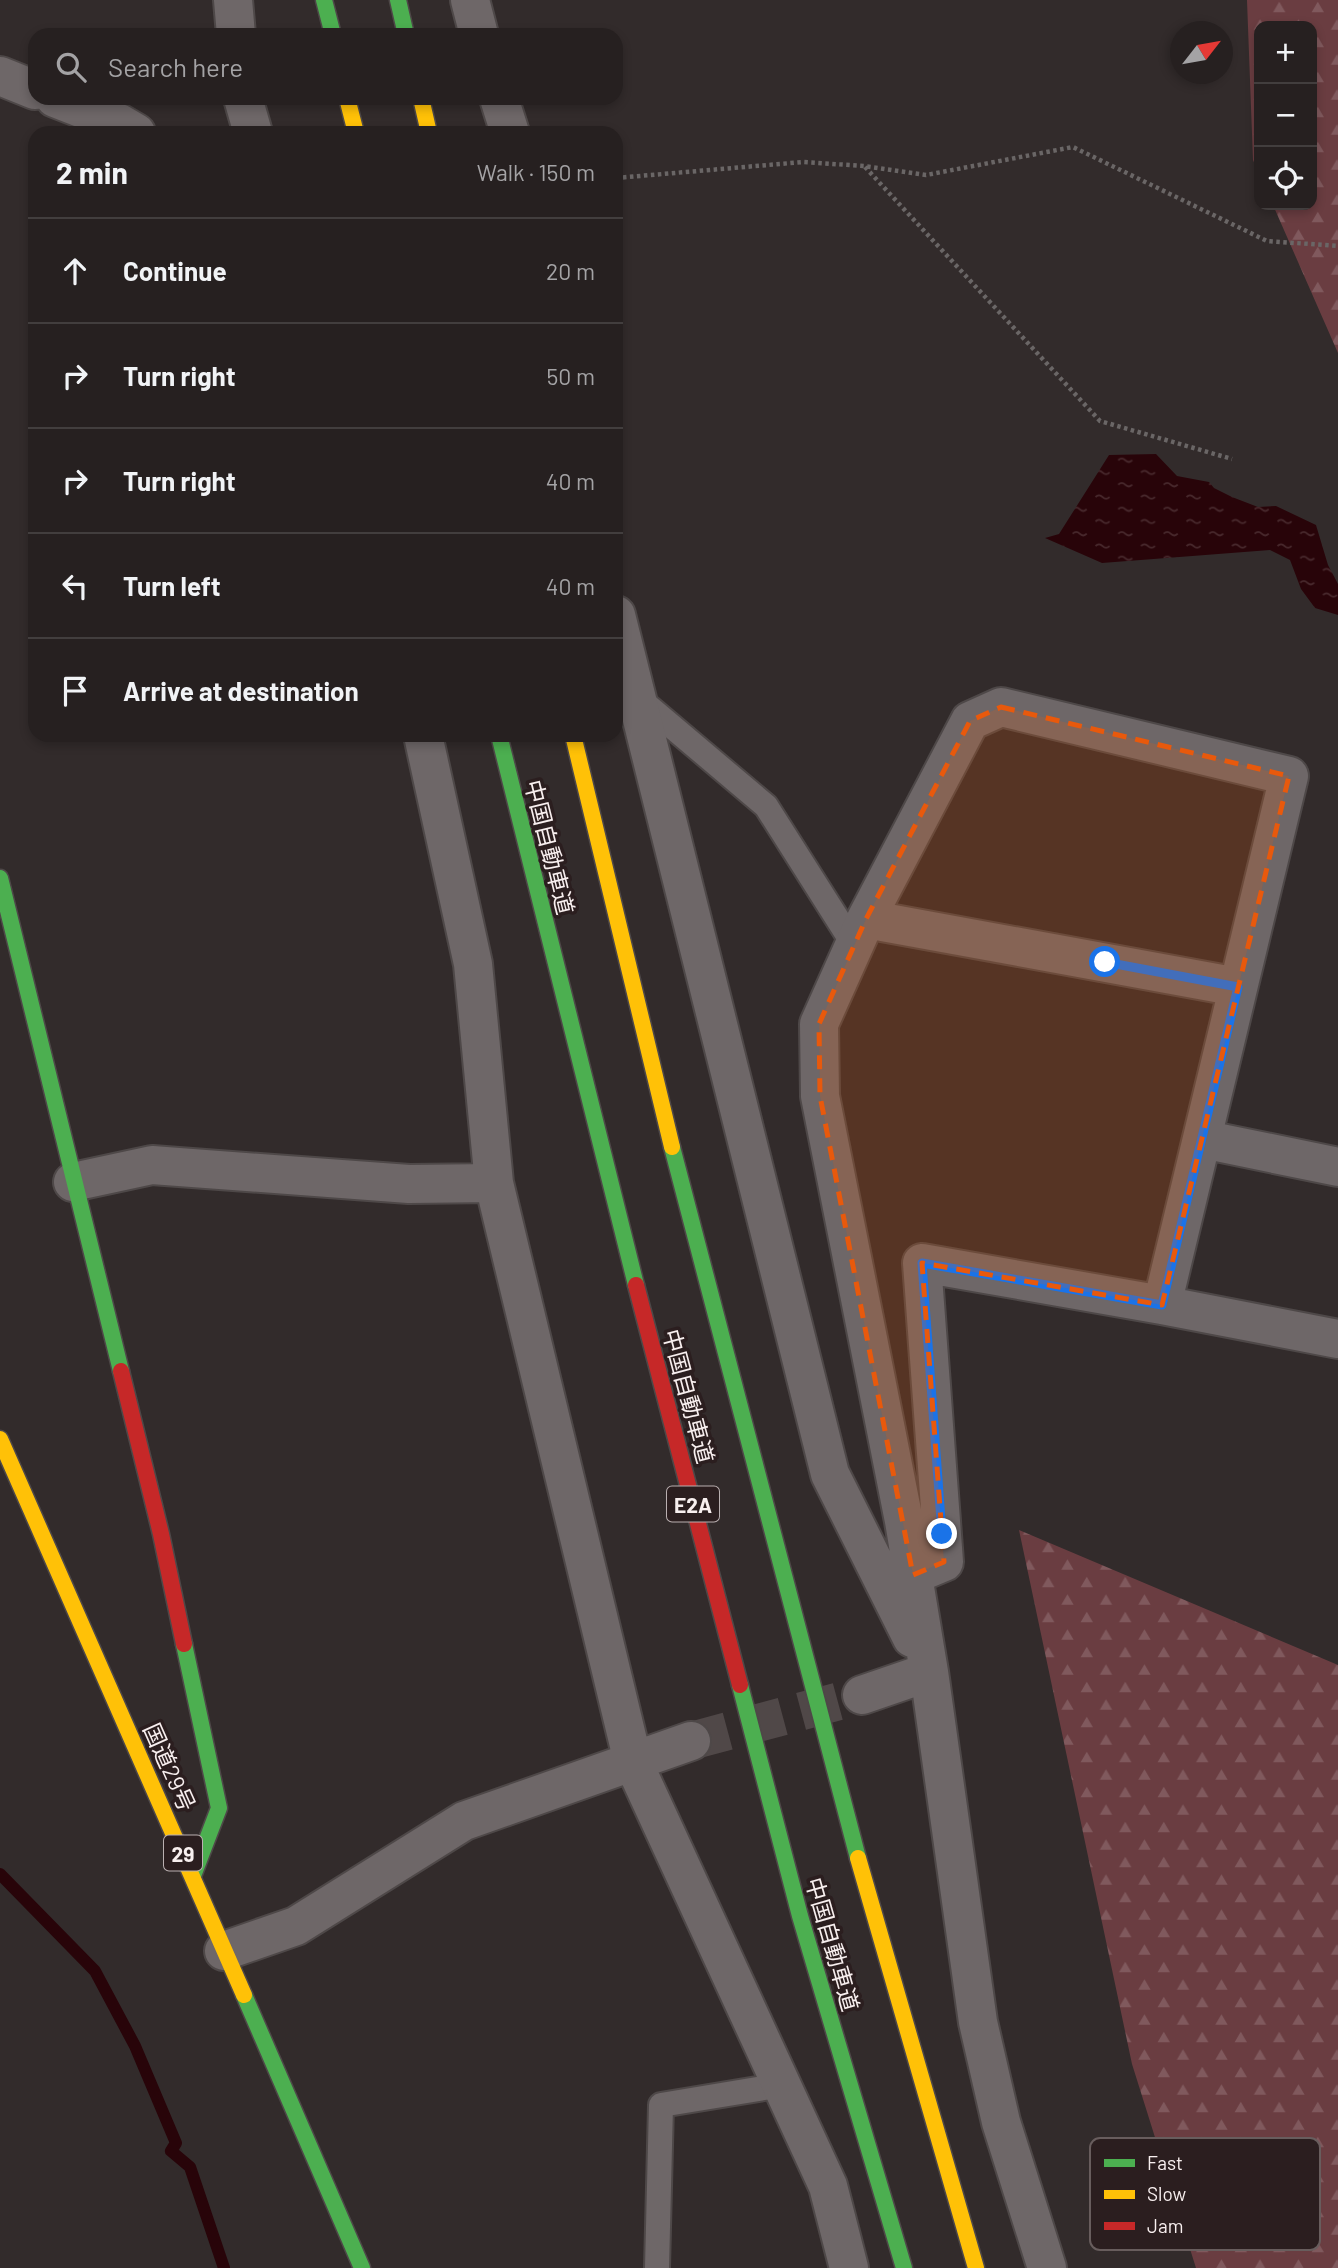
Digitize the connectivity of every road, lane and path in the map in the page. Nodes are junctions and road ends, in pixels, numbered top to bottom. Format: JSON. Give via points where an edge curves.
{"nodes":[{"id":1,"x":233,"y":0,"type":"edge"},
{"id":2,"x":324,"y":0,"type":"edge"},
{"id":3,"x":398,"y":0,"type":"edge"},
{"id":4,"x":470,"y":0,"type":"edge"},
{"id":5,"x":235,"y":28,"type":"edge"},
{"id":6,"x":331,"y":28,"type":"edge"},
{"id":7,"x":404,"y":28,"type":"edge"},
{"id":8,"x":477,"y":28,"type":"edge"},
{"id":9,"x":0,"y":76,"type":"edge"},
{"id":10,"x":28,"y":87,"type":"edge"},
{"id":11,"x":73,"y":105,"type":"edge"},
{"id":12,"x":245,"y":105,"type":"edge"},
{"id":13,"x":349,"y":105,"type":"edge"},
{"id":14,"x":423,"y":105,"type":"edge"},
{"id":15,"x":501,"y":105,"type":"edge"},
{"id":16,"x":124,"y":126,"type":"edge"},
{"id":17,"x":251,"y":126,"type":"edge"},
{"id":18,"x":354,"y":126,"type":"edge"},
{"id":19,"x":427,"y":126,"type":"edge"},
{"id":20,"x":508,"y":126,"type":"edge"},
{"id":21,"x":864,"y":166,"type":"junction"},
{"id":22,"x":623,"y":177,"type":"edge"},
{"id":23,"x":1338,"y":246,"type":"edge"},
{"id":24,"x":1232,"y":459,"type":"dead end"},
{"id":25,"x":623,"y":643,"type":"edge"},
{"id":26,"x":636,"y":696,"type":"junction"},
{"id":27,"x":425,"y":742,"type":"edge"},
{"id":28,"x":501,"y":742,"type":"edge"},
{"id":29,"x":575,"y":742,"type":"edge"},
{"id":30,"x":0,"y":878,"type":"edge"},
{"id":31,"x":860,"y":932,"type":"junction"},
{"id":32,"x":1238,"y":987,"type":"junction"},
{"id":33,"x":1202,"y":1139,"type":"junction"},
{"id":34,"x":1338,"y":1167,"type":"edge"},
{"id":35,"x":73,"y":1182,"type":"junction"},
{"id":36,"x":494,"y":1183,"type":"junction"},
{"id":37,"x":1162,"y":1305,"type":"junction"},
{"id":38,"x":1338,"y":1339,"type":"edge"},
{"id":39,"x":0,"y":1439,"type":"edge"},
{"id":40,"x":913,"y":1575,"type":"junction"},
{"id":41,"x":929,"y":1671,"type":"junction"},
{"id":42,"x":862,"y":1695,"type":"tunnel mouth"},
{"id":43,"x":691,"y":1741,"type":"tunnel mouth"},
{"id":44,"x":633,"y":1762,"type":"junction"},
{"id":45,"x":193,"y":1875,"type":"junction"},
{"id":46,"x":224,"y":1951,"type":"junction"},
{"id":47,"x":782,"y":2085,"type":"junction"},
{"id":48,"x":353,"y":2261,"type":"edge"},
{"id":49,"x":657,"y":2268,"type":"edge"},
{"id":50,"x":849,"y":2268,"type":"edge"},
{"id":51,"x":904,"y":2268,"type":"edge"},
{"id":52,"x":976,"y":2268,"type":"edge"},
{"id":53,"x":1047,"y":2268,"type":"edge"}],
"edges":[{"from":1,"to":5,"type":"street"},
{"from":2,"to":6,"type":"main road"},
{"from":3,"to":7,"type":"main road"},
{"from":4,"to":8,"type":"street"},
{"from":9,"to":10,"type":"street"},
{"from":11,"to":16,"type":"street"},
{"from":12,"to":17,"type":"street"},
{"from":13,"to":18,"type":"main road"},
{"from":14,"to":19,"type":"main road"},
{"from":15,"to":20,"type":"street"},
{"from":21,"to":22,"type":"path","via":[[803,162]]},
{"from":21,"to":23,"type":"path","via":[[926,175],[1073,147],[1267,241]]},
{"from":21,"to":24,"type":"path","via":[[1100,421]]},
{"from":25,"to":26,"type":"street"},
{"from":26,"to":31,"type":"lane","via":[[766,806]]},
{"from":26,"to":41,"type":"street","via":[[830,1474]]},
{"from":27,"to":36,"type":"street","via":[[473,964]]},
{"from":28,"to":51,"type":"main road","name":"中国自動車道","number":"E2A","via":[[800,1916]]},
{"from":29,"to":52,"type":"main road","name":"中国自動車道","via":[[707,1287],[868,1899]]},
{"from":30,"to":35,"type":"main road"},
{"from":31,"to":32,"type":"street"},
{"from":31,"to":32,"type":"street","via":[[970,721],[1001,708],[1289,776]]},
{"from":31,"to":40,"type":"street","via":[[819,1024],[820,1096]]},
{"from":32,"to":33,"type":"street"},
{"from":33,"to":34,"type":"street"},
{"from":33,"to":37,"type":"street"},
{"from":35,"to":36,"type":"street","via":[[152,1165],[409,1184]]},
{"from":35,"to":45,"type":"main road","via":[[161,1534],[219,1808]]},
{"from":36,"to":44,"type":"street"},
{"from":37,"to":38,"type":"street"},
{"from":37,"to":40,"type":"street","via":[[922,1263],[944,1562]]},
{"from":39,"to":45,"type":"main road","name":"国道29号","number":"29"},
{"from":40,"to":41,"type":"street"},
{"from":41,"to":42,"type":"street"},
{"from":41,"to":53,"type":"street","via":[[978,2022],[1001,2122]]},
{"from":43,"to":44,"type":"street"},
{"from":44,"to":46,"type":"street","via":[[464,1821],[296,1926]]},
{"from":44,"to":47,"type":"street"},
{"from":45,"to":46,"type":"main road","name":"国道29号","number":"29"},
{"from":46,"to":48,"type":"main road","name":"国道29号","number":"29"},
{"from":47,"to":49,"type":"lane","via":[[661,2105]]},
{"from":47,"to":50,"type":"street","via":[[828,2186]]}]}
